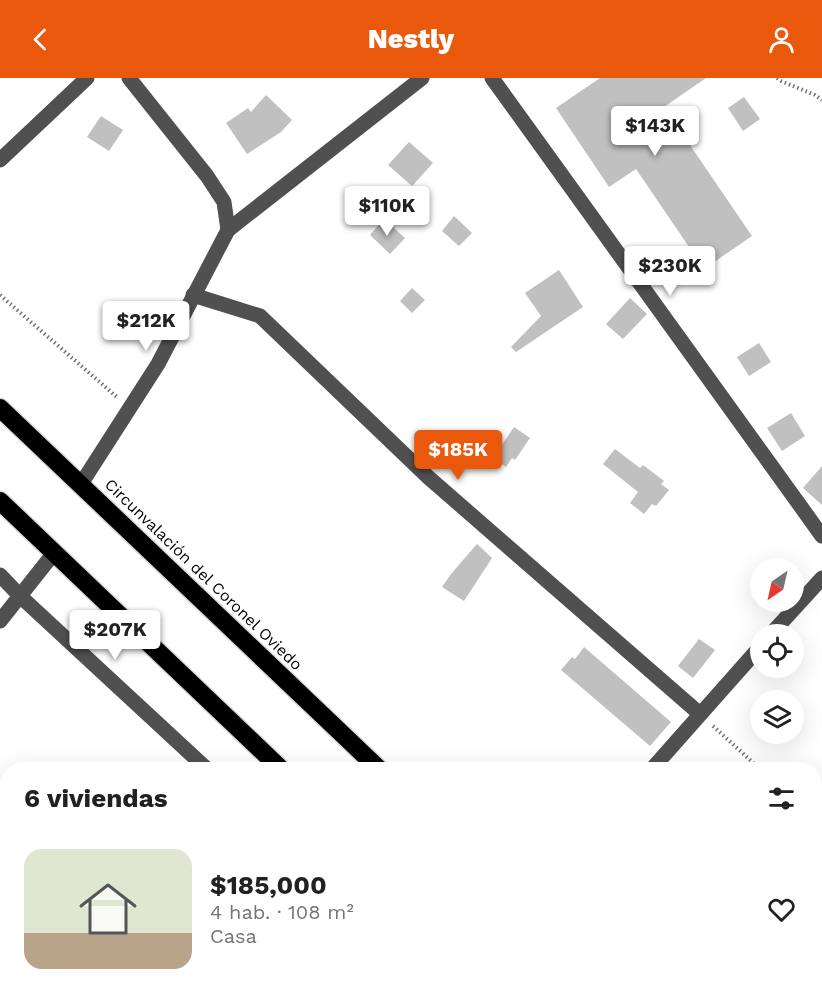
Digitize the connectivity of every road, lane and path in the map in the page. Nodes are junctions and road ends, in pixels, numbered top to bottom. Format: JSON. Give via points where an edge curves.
{"nodes":[{"id":1,"x":87,"y":78,"type":"edge"},
{"id":2,"x":129,"y":78,"type":"edge"},
{"id":3,"x":422,"y":78,"type":"edge"},
{"id":4,"x":492,"y":78,"type":"edge"},
{"id":5,"x":777,"y":78,"type":"edge"},
{"id":6,"x":822,"y":100,"type":"edge"},
{"id":7,"x":0,"y":160,"type":"edge"},
{"id":8,"x":228,"y":230,"type":"junction"},
{"id":9,"x":0,"y":295,"type":"edge"},
{"id":10,"x":193,"y":295,"type":"junction"},
{"id":11,"x":0,"y":408,"type":"edge"},
{"id":12,"x":130,"y":408,"type":"junction"},
{"id":13,"x":81,"y":484,"type":"junction"},
{"id":14,"x":0,"y":501,"type":"edge"},
{"id":15,"x":822,"y":536,"type":"edge"},
{"id":16,"x":54,"y":553,"type":"junction"},
{"id":17,"x":0,"y":575,"type":"edge"},
{"id":18,"x":822,"y":578,"type":"edge"},
{"id":19,"x":20,"y":596,"type":"junction"},
{"id":20,"x":0,"y":621,"type":"edge"},
{"id":21,"x":780,"y":624,"type":"edge"},
{"id":22,"x":750,"y":658,"type":"edge"},
{"id":23,"x":700,"y":714,"type":"junction"},
{"id":24,"x":199,"y":762,"type":"edge"},
{"id":25,"x":274,"y":762,"type":"edge"},
{"id":26,"x":372,"y":762,"type":"edge"},
{"id":27,"x":658,"y":762,"type":"edge"},
{"id":28,"x":752,"y":762,"type":"edge"}],
"edges":[{"from":1,"to":7,"type":"street"},
{"from":2,"to":8,"type":"street","via":[[224,202]]},
{"from":3,"to":8,"type":"street"},
{"from":4,"to":15,"type":"street"},
{"from":5,"to":6,"type":"path"},
{"from":8,"to":10,"type":"street"},
{"from":9,"to":12,"type":"path"},
{"from":10,"to":12,"type":"street","via":[[158,364]]},
{"from":10,"to":23,"type":"street","via":[[260,316],[428,477]]},
{"from":11,"to":13,"type":"highway","name":"Circunvalación del Coronel Oviedo"},
{"from":12,"to":13,"type":"street"},
{"from":13,"to":26,"type":"highway","name":"Circunvalación del Coronel Oviedo"},
{"from":14,"to":16,"type":"highway"},
{"from":16,"to":19,"type":"street"},
{"from":16,"to":25,"type":"highway"},
{"from":17,"to":19,"type":"street"},
{"from":18,"to":21,"type":"street"},
{"from":19,"to":20,"type":"street"},
{"from":19,"to":24,"type":"street"},
{"from":22,"to":23,"type":"street"},
{"from":23,"to":27,"type":"street"},
{"from":23,"to":28,"type":"path"}]}
